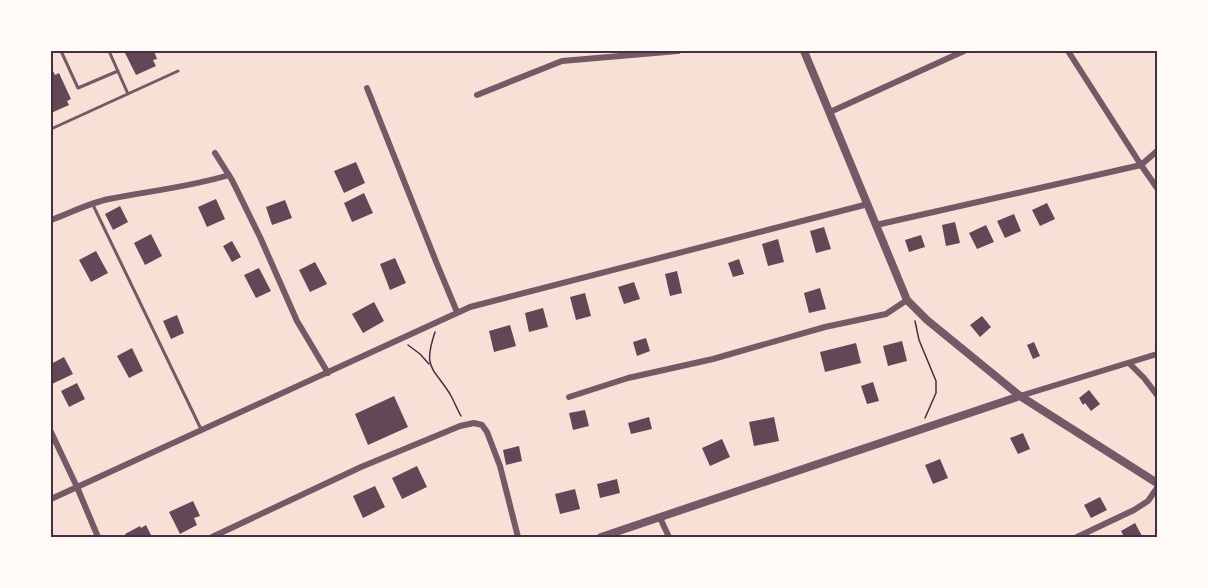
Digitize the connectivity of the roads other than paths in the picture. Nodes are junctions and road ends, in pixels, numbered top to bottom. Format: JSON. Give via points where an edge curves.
{"nodes":[{"id":1,"x":61,"y":51,"type":"edge"},
{"id":2,"x":109,"y":51,"type":"edge"},
{"id":3,"x":678,"y":51,"type":"edge"},
{"id":4,"x":804,"y":51,"type":"edge"},
{"id":5,"x":964,"y":51,"type":"edge"},
{"id":6,"x":1068,"y":51,"type":"edge"},
{"id":7,"x":118,"y":71,"type":"junction"},
{"id":8,"x":178,"y":71,"type":"dead end"},
{"id":9,"x":367,"y":88,"type":"dead end"},
{"id":10,"x":128,"y":94,"type":"junction"},
{"id":11,"x":477,"y":95,"type":"dead end"},
{"id":12,"x":830,"y":112,"type":"junction"},
{"id":13,"x":51,"y":129,"type":"edge"},
{"id":14,"x":1157,"y":151,"type":"edge"},
{"id":15,"x":215,"y":153,"type":"dead end"},
{"id":16,"x":1141,"y":165,"type":"junction"},
{"id":17,"x":229,"y":175,"type":"junction"},
{"id":18,"x":1157,"y":188,"type":"edge"},
{"id":19,"x":92,"y":203,"type":"junction"},
{"id":20,"x":868,"y":204,"type":"junction"},
{"id":21,"x":51,"y":220,"type":"edge"},
{"id":22,"x":876,"y":225,"type":"junction"},
{"id":23,"x":909,"y":302,"type":"junction"},
{"id":24,"x":458,"y":312,"type":"junction"},
{"id":25,"x":1157,"y":354,"type":"edge"},
{"id":26,"x":1129,"y":363,"type":"junction"},
{"id":27,"x":328,"y":373,"type":"junction"},
{"id":28,"x":1157,"y":395,"type":"edge"},
{"id":29,"x":1020,"y":396,"type":"junction"},
{"id":30,"x":569,"y":397,"type":"dead end"},
{"id":31,"x":201,"y":430,"type":"junction"},
{"id":32,"x":51,"y":432,"type":"edge"},
{"id":33,"x":1157,"y":486,"type":"edge"},
{"id":34,"x":77,"y":487,"type":"junction"},
{"id":35,"x":51,"y":499,"type":"edge"},
{"id":36,"x":660,"y":518,"type":"junction"},
{"id":37,"x":98,"y":537,"type":"edge"},
{"id":38,"x":212,"y":537,"type":"edge"},
{"id":39,"x":518,"y":537,"type":"edge"},
{"id":40,"x":601,"y":537,"type":"edge"},
{"id":41,"x":669,"y":537,"type":"edge"},
{"id":42,"x":1077,"y":537,"type":"edge"}],
"edges":[{"from":1,"to":7,"type":"lane","via":[[78,88]]},
{"from":2,"to":7,"type":"lane"},
{"from":3,"to":11,"type":"street","via":[[562,61]]},
{"from":4,"to":12,"type":"street"},
{"from":5,"to":12,"type":"street"},
{"from":6,"to":16,"type":"street"},
{"from":7,"to":10,"type":"lane"},
{"from":8,"to":10,"type":"lane"},
{"from":9,"to":24,"type":"street"},
{"from":10,"to":13,"type":"lane"},
{"from":12,"to":20,"type":"street"},
{"from":14,"to":16,"type":"street"},
{"from":15,"to":17,"type":"street"},
{"from":16,"to":18,"type":"street"},
{"from":16,"to":22,"type":"street"},
{"from":17,"to":19,"type":"street"},
{"from":17,"to":27,"type":"street","via":[[297,321]]},
{"from":19,"to":21,"type":"street"},
{"from":19,"to":31,"type":"lane"},
{"from":20,"to":22,"type":"street"},
{"from":20,"to":24,"type":"street"},
{"from":22,"to":23,"type":"street"},
{"from":23,"to":29,"type":"street"},
{"from":23,"to":30,"type":"street","via":[[886,314],[628,378]]},
{"from":24,"to":27,"type":"street"},
{"from":25,"to":26,"type":"street"},
{"from":26,"to":28,"type":"street"},
{"from":26,"to":29,"type":"street"},
{"from":27,"to":31,"type":"street"},
{"from":29,"to":33,"type":"street"},
{"from":29,"to":36,"type":"street"},
{"from":31,"to":34,"type":"street"},
{"from":32,"to":34,"type":"street"},
{"from":33,"to":42,"type":"street","via":[[1148,501],[1134,510]]},
{"from":34,"to":35,"type":"street"},
{"from":34,"to":37,"type":"street"},
{"from":36,"to":40,"type":"street"},
{"from":36,"to":41,"type":"street"},
{"from":38,"to":39,"type":"street","via":[[361,467],[474,423],[487,432]]}]}
